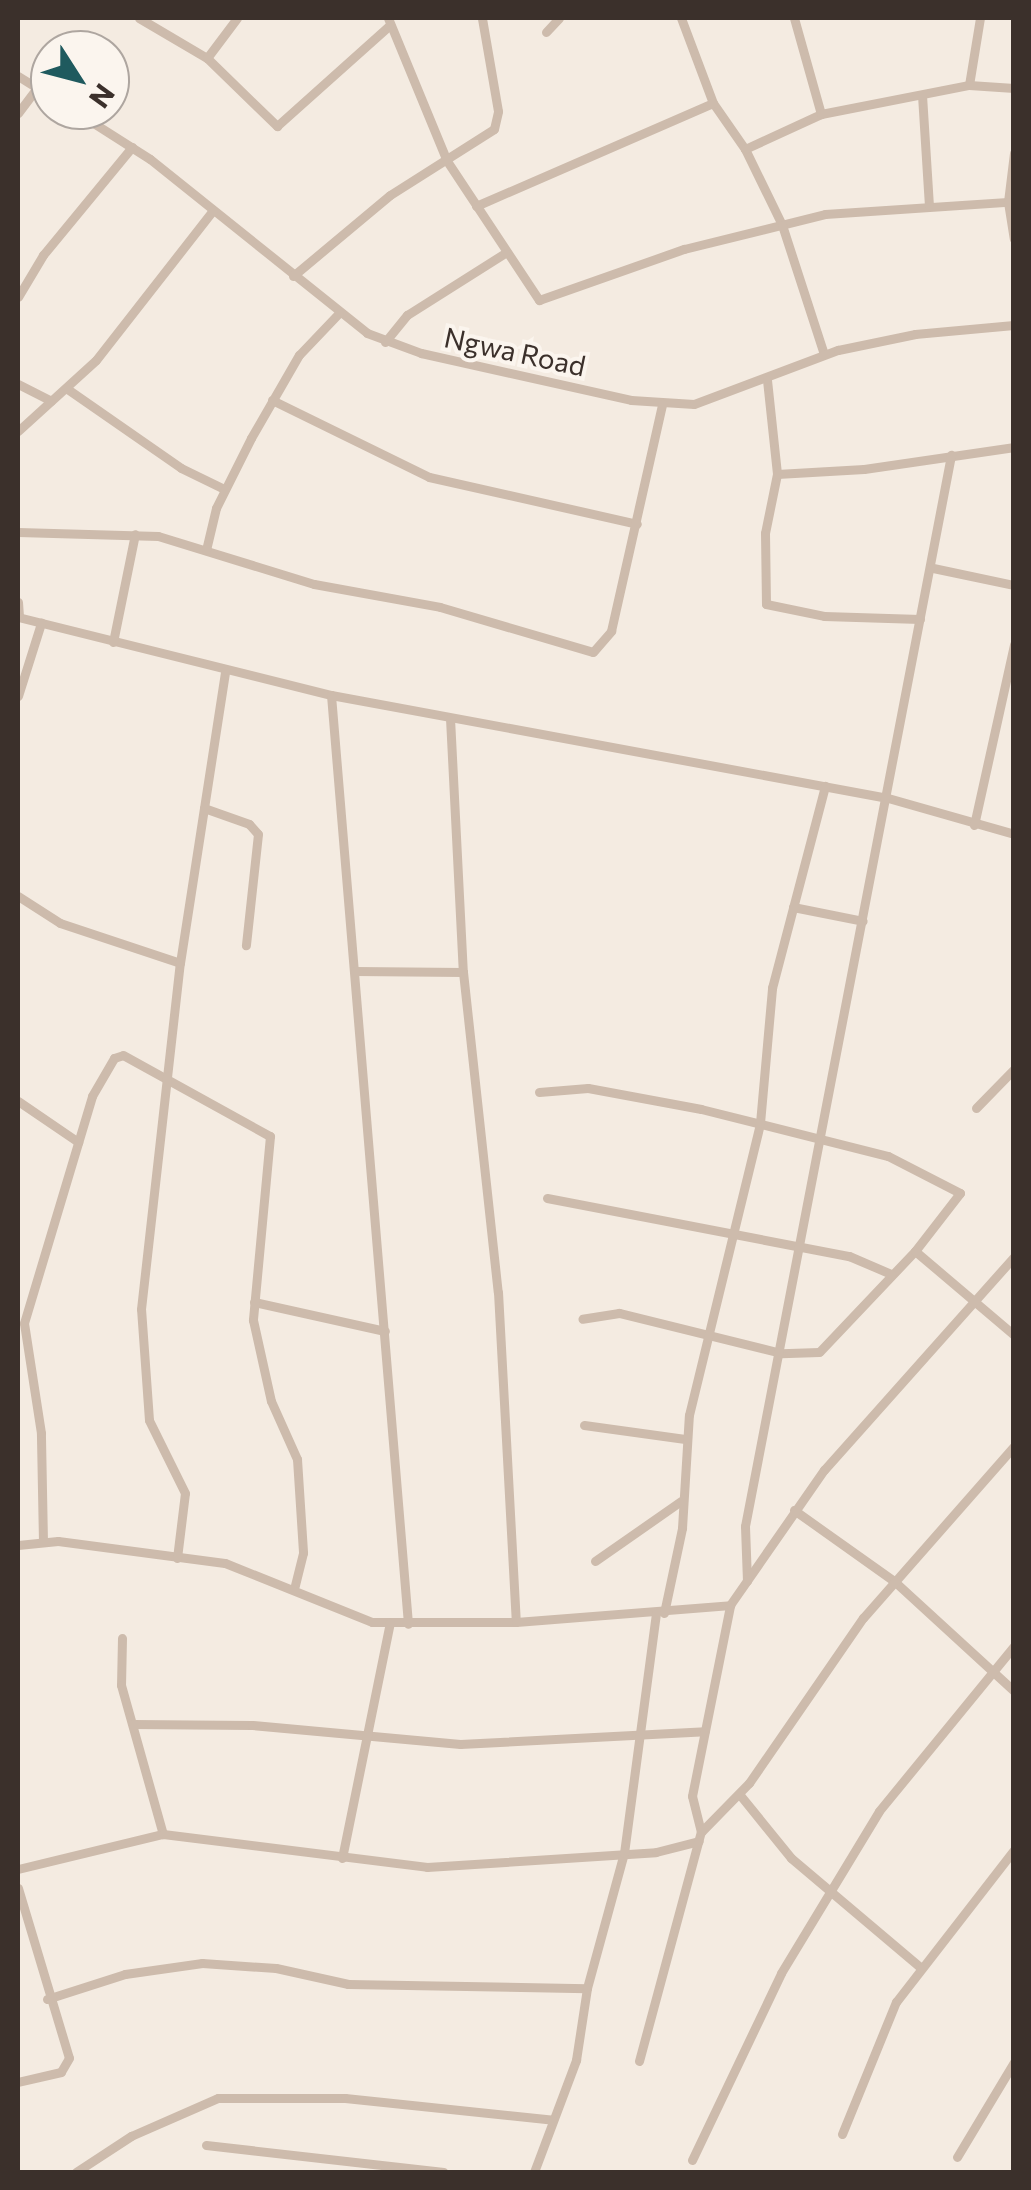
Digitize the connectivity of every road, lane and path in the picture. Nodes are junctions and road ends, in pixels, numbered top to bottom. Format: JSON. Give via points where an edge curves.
{"nodes":[{"id":1,"x":138,"y":18,"type":"edge"},
{"id":2,"x":237,"y":18,"type":"edge"},
{"id":3,"x":482,"y":18,"type":"edge"},
{"id":4,"x":558,"y":18,"type":"edge"},
{"id":5,"x":680,"y":18,"type":"edge"},
{"id":6,"x":794,"y":18,"type":"edge"},
{"id":7,"x":980,"y":18,"type":"edge"},
{"id":8,"x":389,"y":21,"type":"edge"},
{"id":9,"x":546,"y":32,"type":"dead end"},
{"id":10,"x":207,"y":58,"type":"junction"},
{"id":11,"x":969,"y":85,"type":"junction"},
{"id":12,"x":1014,"y":88,"type":"edge"},
{"id":13,"x":922,"y":95,"type":"junction"},
{"id":14,"x":713,"y":102,"type":"junction"},
{"id":15,"x":821,"y":114,"type":"junction"},
{"id":16,"x":105,"y":130,"type":"edge"},
{"id":17,"x":132,"y":147,"type":"junction"},
{"id":18,"x":746,"y":148,"type":"junction"},
{"id":19,"x":1014,"y":153,"type":"edge"},
{"id":20,"x":446,"y":161,"type":"junction"},
{"id":21,"x":1012,"y":176,"type":"edge"},
{"id":22,"x":1008,"y":202,"type":"junction"},
{"id":23,"x":929,"y":205,"type":"junction"},
{"id":24,"x":476,"y":206,"type":"junction"},
{"id":25,"x":213,"y":210,"type":"junction"},
{"id":26,"x":782,"y":225,"type":"junction"},
{"id":27,"x":1014,"y":239,"type":"edge"},
{"id":28,"x":505,"y":253,"type":"junction"},
{"id":29,"x":293,"y":276,"type":"junction"},
{"id":30,"x":18,"y":296,"type":"edge"},
{"id":31,"x":340,"y":313,"type":"junction"},
{"id":32,"x":1014,"y":325,"type":"edge"},
{"id":33,"x":385,"y":342,"type":"junction"},
{"id":34,"x":824,"y":354,"type":"junction"},
{"id":35,"x":766,"y":380,"type":"junction"},
{"id":36,"x":18,"y":384,"type":"edge"},
{"id":37,"x":66,"y":388,"type":"junction"},
{"id":38,"x":272,"y":400,"type":"junction"},
{"id":39,"x":51,"y":401,"type":"junction"},
{"id":40,"x":662,"y":404,"type":"junction"},
{"id":41,"x":18,"y":431,"type":"edge"},
{"id":42,"x":1014,"y":447,"type":"edge"},
{"id":43,"x":952,"y":456,"type":"junction"},
{"id":44,"x":777,"y":474,"type":"junction"},
{"id":45,"x":224,"y":489,"type":"junction"},
{"id":46,"x":636,"y":524,"type":"junction"},
{"id":47,"x":18,"y":532,"type":"edge"},
{"id":48,"x":135,"y":534,"type":"junction"},
{"id":49,"x":206,"y":550,"type":"junction"},
{"id":50,"x":933,"y":568,"type":"junction"},
{"id":51,"x":1014,"y":584,"type":"edge"},
{"id":52,"x":18,"y":602,"type":"edge"},
{"id":53,"x":18,"y":617,"type":"edge"},
{"id":54,"x":920,"y":619,"type":"junction"},
{"id":55,"x":41,"y":623,"type":"junction"},
{"id":56,"x":113,"y":642,"type":"junction"},
{"id":57,"x":1014,"y":644,"type":"edge"},
{"id":58,"x":225,"y":671,"type":"junction"},
{"id":59,"x":331,"y":695,"type":"junction"},
{"id":60,"x":18,"y":696,"type":"edge"},
{"id":61,"x":450,"y":718,"type":"junction"},
{"id":62,"x":825,"y":786,"type":"junction"},
{"id":63,"x":888,"y":798,"type":"junction"},
{"id":64,"x":204,"y":808,"type":"junction"},
{"id":65,"x":974,"y":825,"type":"junction"},
{"id":66,"x":1014,"y":834,"type":"edge"},
{"id":67,"x":18,"y":896,"type":"edge"},
{"id":68,"x":793,"y":907,"type":"junction"},
{"id":69,"x":864,"y":921,"type":"junction"},
{"id":70,"x":246,"y":946,"type":"dead end"},
{"id":71,"x":180,"y":963,"type":"junction"},
{"id":72,"x":355,"y":971,"type":"junction"},
{"id":73,"x":462,"y":972,"type":"junction"},
{"id":74,"x":1014,"y":1069,"type":"edge"},
{"id":75,"x":170,"y":1078,"type":"junction"},
{"id":76,"x":539,"y":1092,"type":"dead end"},
{"id":77,"x":18,"y":1101,"type":"edge"},
{"id":78,"x":976,"y":1108,"type":"dead end"},
{"id":79,"x":760,"y":1124,"type":"junction"},
{"id":80,"x":818,"y":1138,"type":"junction"},
{"id":81,"x":78,"y":1142,"type":"junction"},
{"id":82,"x":547,"y":1198,"type":"dead end"},
{"id":83,"x":736,"y":1235,"type":"junction"},
{"id":84,"x":800,"y":1250,"type":"junction"},
{"id":85,"x":914,"y":1251,"type":"junction"},
{"id":86,"x":1014,"y":1257,"type":"edge"},
{"id":87,"x":891,"y":1274,"type":"junction"},
{"id":88,"x":254,"y":1302,"type":"junction"},
{"id":89,"x":973,"y":1302,"type":"junction"},
{"id":90,"x":582,"y":1320,"type":"dead end"},
{"id":91,"x":21,"y":1324,"type":"edge"},
{"id":92,"x":386,"y":1331,"type":"junction"},
{"id":93,"x":1014,"y":1335,"type":"edge"},
{"id":94,"x":706,"y":1336,"type":"junction"},
{"id":95,"x":781,"y":1353,"type":"junction"},
{"id":96,"x":584,"y":1425,"type":"dead end"},
{"id":97,"x":685,"y":1439,"type":"junction"},
{"id":98,"x":1014,"y":1446,"type":"edge"},
{"id":99,"x":681,"y":1501,"type":"junction"},
{"id":100,"x":794,"y":1510,"type":"junction"},
{"id":101,"x":42,"y":1542,"type":"junction"},
{"id":102,"x":18,"y":1545,"type":"edge"},
{"id":103,"x":177,"y":1558,"type":"junction"},
{"id":104,"x":595,"y":1561,"type":"dead end"},
{"id":105,"x":747,"y":1581,"type":"junction"},
{"id":106,"x":894,"y":1581,"type":"junction"},
{"id":107,"x":296,"y":1586,"type":"junction"},
{"id":108,"x":730,"y":1605,"type":"junction"},
{"id":109,"x":660,"y":1613,"type":"junction"},
{"id":110,"x":516,"y":1622,"type":"junction"},
{"id":111,"x":390,"y":1623,"type":"junction"},
{"id":112,"x":408,"y":1624,"type":"junction"},
{"id":113,"x":122,"y":1638,"type":"dead end"},
{"id":114,"x":1014,"y":1646,"type":"edge"},
{"id":115,"x":992,"y":1671,"type":"junction"},
{"id":116,"x":1014,"y":1690,"type":"edge"},
{"id":117,"x":133,"y":1724,"type":"junction"},
{"id":118,"x":641,"y":1730,"type":"junction"},
{"id":119,"x":706,"y":1731,"type":"junction"},
{"id":120,"x":370,"y":1734,"type":"junction"},
{"id":121,"x":740,"y":1795,"type":"junction"},
{"id":122,"x":163,"y":1834,"type":"junction"},
{"id":123,"x":700,"y":1837,"type":"junction"},
{"id":124,"x":1014,"y":1850,"type":"edge"},
{"id":125,"x":624,"y":1853,"type":"junction"},
{"id":126,"x":342,"y":1858,"type":"junction"},
{"id":127,"x":18,"y":1870,"type":"edge"},
{"id":128,"x":18,"y":1888,"type":"edge"},
{"id":129,"x":832,"y":1889,"type":"junction"},
{"id":130,"x":922,"y":1968,"type":"junction"},
{"id":131,"x":587,"y":1988,"type":"junction"},
{"id":132,"x":46,"y":1998,"type":"junction"},
{"id":133,"x":639,"y":2061,"type":"dead end"},
{"id":134,"x":1014,"y":2062,"type":"edge"},
{"id":135,"x":18,"y":2082,"type":"edge"},
{"id":136,"x":553,"y":2120,"type":"junction"},
{"id":137,"x":842,"y":2134,"type":"dead end"},
{"id":138,"x":206,"y":2146,"type":"dead end"},
{"id":139,"x":957,"y":2157,"type":"dead end"},
{"id":140,"x":692,"y":2160,"type":"dead end"},
{"id":141,"x":76,"y":2172,"type":"edge"},
{"id":142,"x":442,"y":2172,"type":"edge"},
{"id":143,"x":534,"y":2172,"type":"edge"}],
"edges":[{"from":1,"to":10,"type":"street"},
{"from":2,"to":10,"type":"street"},
{"from":3,"to":20,"type":"street","via":[[499,118],[490,133]]},
{"from":4,"to":9,"type":"street"},
{"from":5,"to":14,"type":"street"},
{"from":6,"to":15,"type":"street"},
{"from":7,"to":11,"type":"street"},
{"from":8,"to":10,"type":"street","via":[[277,126]]},
{"from":8,"to":20,"type":"street"},
{"from":11,"to":12,"type":"street"},
{"from":11,"to":13,"type":"street"},
{"from":13,"to":15,"type":"street"},
{"from":13,"to":23,"type":"street"},
{"from":14,"to":18,"type":"street"},
{"from":14,"to":24,"type":"street"},
{"from":15,"to":18,"type":"street"},
{"from":16,"to":17,"type":"street","name":"Ngwa Road"},
{"from":17,"to":25,"type":"street","name":"Ngwa Road"},
{"from":17,"to":30,"type":"street","via":[[42,255]]},
{"from":18,"to":26,"type":"street"},
{"from":19,"to":21,"type":"street"},
{"from":20,"to":24,"type":"street"},
{"from":20,"to":29,"type":"street","via":[[390,194]]},
{"from":21,"to":22,"type":"street"},
{"from":22,"to":23,"type":"street"},
{"from":22,"to":27,"type":"street"},
{"from":23,"to":26,"type":"street"},
{"from":24,"to":28,"type":"street"},
{"from":25,"to":29,"type":"street","name":"Ngwa Road"},
{"from":25,"to":37,"type":"street"},
{"from":26,"to":28,"type":"street","via":[[684,249],[545,301]]},
{"from":26,"to":34,"type":"street"},
{"from":28,"to":33,"type":"street","via":[[407,316]]},
{"from":29,"to":31,"type":"street","name":"Ngwa Road"},
{"from":31,"to":33,"type":"street","name":"Ngwa Road"},
{"from":31,"to":38,"type":"street","via":[[299,356]]},
{"from":32,"to":34,"type":"street","name":"Ngwa Road","via":[[914,334]]},
{"from":33,"to":40,"type":"street","name":"Ngwa Road"},
{"from":34,"to":35,"type":"street","name":"Ngwa Road"},
{"from":35,"to":40,"type":"street","name":"Ngwa Road","via":[[709,402]]},
{"from":35,"to":44,"type":"street"},
{"from":36,"to":39,"type":"street"},
{"from":37,"to":39,"type":"street"},
{"from":37,"to":45,"type":"street","via":[[181,468]]},
{"from":38,"to":45,"type":"street"},
{"from":38,"to":46,"type":"street","via":[[429,477]]},
{"from":39,"to":41,"type":"street"},
{"from":40,"to":46,"type":"street"},
{"from":42,"to":43,"type":"street"},
{"from":43,"to":44,"type":"street"},
{"from":43,"to":50,"type":"street"},
{"from":44,"to":54,"type":"street","via":[[765,532],[766,604],[824,616]]},
{"from":45,"to":49,"type":"street"},
{"from":46,"to":49,"type":"street","via":[[608,640],[587,653],[440,608],[329,588]]},
{"from":47,"to":48,"type":"street"},
{"from":48,"to":49,"type":"street"},
{"from":48,"to":56,"type":"street"},
{"from":50,"to":51,"type":"street"},
{"from":50,"to":54,"type":"street"},
{"from":52,"to":53,"type":"street"},
{"from":53,"to":55,"type":"street"},
{"from":54,"to":63,"type":"street"},
{"from":55,"to":56,"type":"street"},
{"from":55,"to":60,"type":"street"},
{"from":56,"to":58,"type":"street"},
{"from":57,"to":65,"type":"street"},
{"from":58,"to":59,"type":"street"},
{"from":58,"to":64,"type":"street"},
{"from":59,"to":61,"type":"street"},
{"from":59,"to":72,"type":"street"},
{"from":61,"to":62,"type":"street"},
{"from":61,"to":73,"type":"street"},
{"from":62,"to":63,"type":"street"},
{"from":62,"to":68,"type":"street"},
{"from":63,"to":65,"type":"street"},
{"from":63,"to":69,"type":"street"},
{"from":64,"to":70,"type":"street","via":[[249,824],[258,834]]},
{"from":64,"to":71,"type":"street"},
{"from":65,"to":66,"type":"street"},
{"from":67,"to":71,"type":"street","via":[[60,922]]},
{"from":68,"to":69,"type":"street"},
{"from":68,"to":79,"type":"street","via":[[769,1005]]},
{"from":69,"to":80,"type":"street"},
{"from":71,"to":75,"type":"street"},
{"from":72,"to":73,"type":"street"},
{"from":72,"to":92,"type":"street"},
{"from":73,"to":110,"type":"street","via":[[498,1292]]},
{"from":74,"to":78,"type":"street"},
{"from":75,"to":81,"type":"street","via":[[118,1055],[92,1096]]},
{"from":75,"to":88,"type":"street","via":[[270,1136]]},
{"from":75,"to":103,"type":"street","via":[[140,1359],[149,1420],[185,1493]]},
{"from":76,"to":79,"type":"street","via":[[603,1090]]},
{"from":77,"to":81,"type":"street"},
{"from":79,"to":80,"type":"street"},
{"from":79,"to":83,"type":"street"},
{"from":80,"to":84,"type":"street"},
{"from":80,"to":85,"type":"street","via":[[902,1161],[958,1189],[955,1204]]},
{"from":81,"to":91,"type":"street"},
{"from":82,"to":83,"type":"street"},
{"from":83,"to":84,"type":"street"},
{"from":83,"to":94,"type":"street"},
{"from":84,"to":87,"type":"street","via":[[849,1256]]},
{"from":84,"to":95,"type":"street"},
{"from":85,"to":87,"type":"street"},
{"from":85,"to":89,"type":"street"},
{"from":86,"to":89,"type":"street"},
{"from":87,"to":95,"type":"street","via":[[822,1349]]},
{"from":88,"to":92,"type":"street"},
{"from":88,"to":107,"type":"street","via":[[271,1401],[299,1470],[303,1553]]},
{"from":89,"to":93,"type":"street"},
{"from":89,"to":100,"type":"street"},
{"from":90,"to":94,"type":"street","via":[[619,1314]]},
{"from":91,"to":101,"type":"street","via":[[41,1433]]},
{"from":92,"to":112,"type":"street"},
{"from":94,"to":95,"type":"street"},
{"from":94,"to":97,"type":"street"},
{"from":95,"to":105,"type":"street","via":[[744,1526]]},
{"from":96,"to":97,"type":"street"},
{"from":97,"to":99,"type":"street"},
{"from":98,"to":106,"type":"street"},
{"from":99,"to":104,"type":"street"},
{"from":99,"to":109,"type":"street"},
{"from":100,"to":105,"type":"street"},
{"from":100,"to":106,"type":"street"},
{"from":101,"to":102,"type":"street"},
{"from":101,"to":103,"type":"street"},
{"from":103,"to":107,"type":"street","via":[[257,1571]]},
{"from":105,"to":108,"type":"street"},
{"from":106,"to":115,"type":"street"},
{"from":106,"to":121,"type":"street"},
{"from":107,"to":111,"type":"street","via":[[372,1622]]},
{"from":108,"to":109,"type":"street"},
{"from":108,"to":119,"type":"street"},
{"from":109,"to":110,"type":"street"},
{"from":109,"to":118,"type":"street"},
{"from":110,"to":112,"type":"street"},
{"from":111,"to":112,"type":"street"},
{"from":111,"to":120,"type":"street"},
{"from":113,"to":117,"type":"street","via":[[121,1684]]},
{"from":114,"to":115,"type":"street"},
{"from":115,"to":116,"type":"street"},
{"from":115,"to":129,"type":"street","via":[[906,1774]]},
{"from":117,"to":120,"type":"street"},
{"from":117,"to":122,"type":"street"},
{"from":118,"to":119,"type":"street"},
{"from":118,"to":120,"type":"street","via":[[516,1744]]},
{"from":118,"to":125,"type":"street"},
{"from":119,"to":123,"type":"street","via":[[692,1796]]},
{"from":120,"to":126,"type":"street"},
{"from":121,"to":123,"type":"street"},
{"from":121,"to":129,"type":"street","via":[[775,1842]]},
{"from":122,"to":126,"type":"street"},
{"from":122,"to":127,"type":"street"},
{"from":123,"to":125,"type":"street"},
{"from":123,"to":133,"type":"street"},
{"from":124,"to":130,"type":"street"},
{"from":125,"to":126,"type":"street","via":[[466,1867]]},
{"from":125,"to":131,"type":"street"},
{"from":128,"to":132,"type":"street"},
{"from":129,"to":130,"type":"street"},
{"from":129,"to":140,"type":"street","via":[[781,1973]]},
{"from":130,"to":137,"type":"street","via":[[896,2002]]},
{"from":131,"to":132,"type":"street","via":[[348,1984],[276,1968],[202,1963],[125,1974]]},
{"from":131,"to":136,"type":"street","via":[[576,2060]]},
{"from":132,"to":135,"type":"street","via":[[68,2064],[55,2075]]},
{"from":134,"to":139,"type":"street"},
{"from":136,"to":141,"type":"street","via":[[345,2098],[218,2098],[153,2124]]},
{"from":136,"to":143,"type":"street"},
{"from":138,"to":142,"type":"street","via":[[281,2149]]}]}
